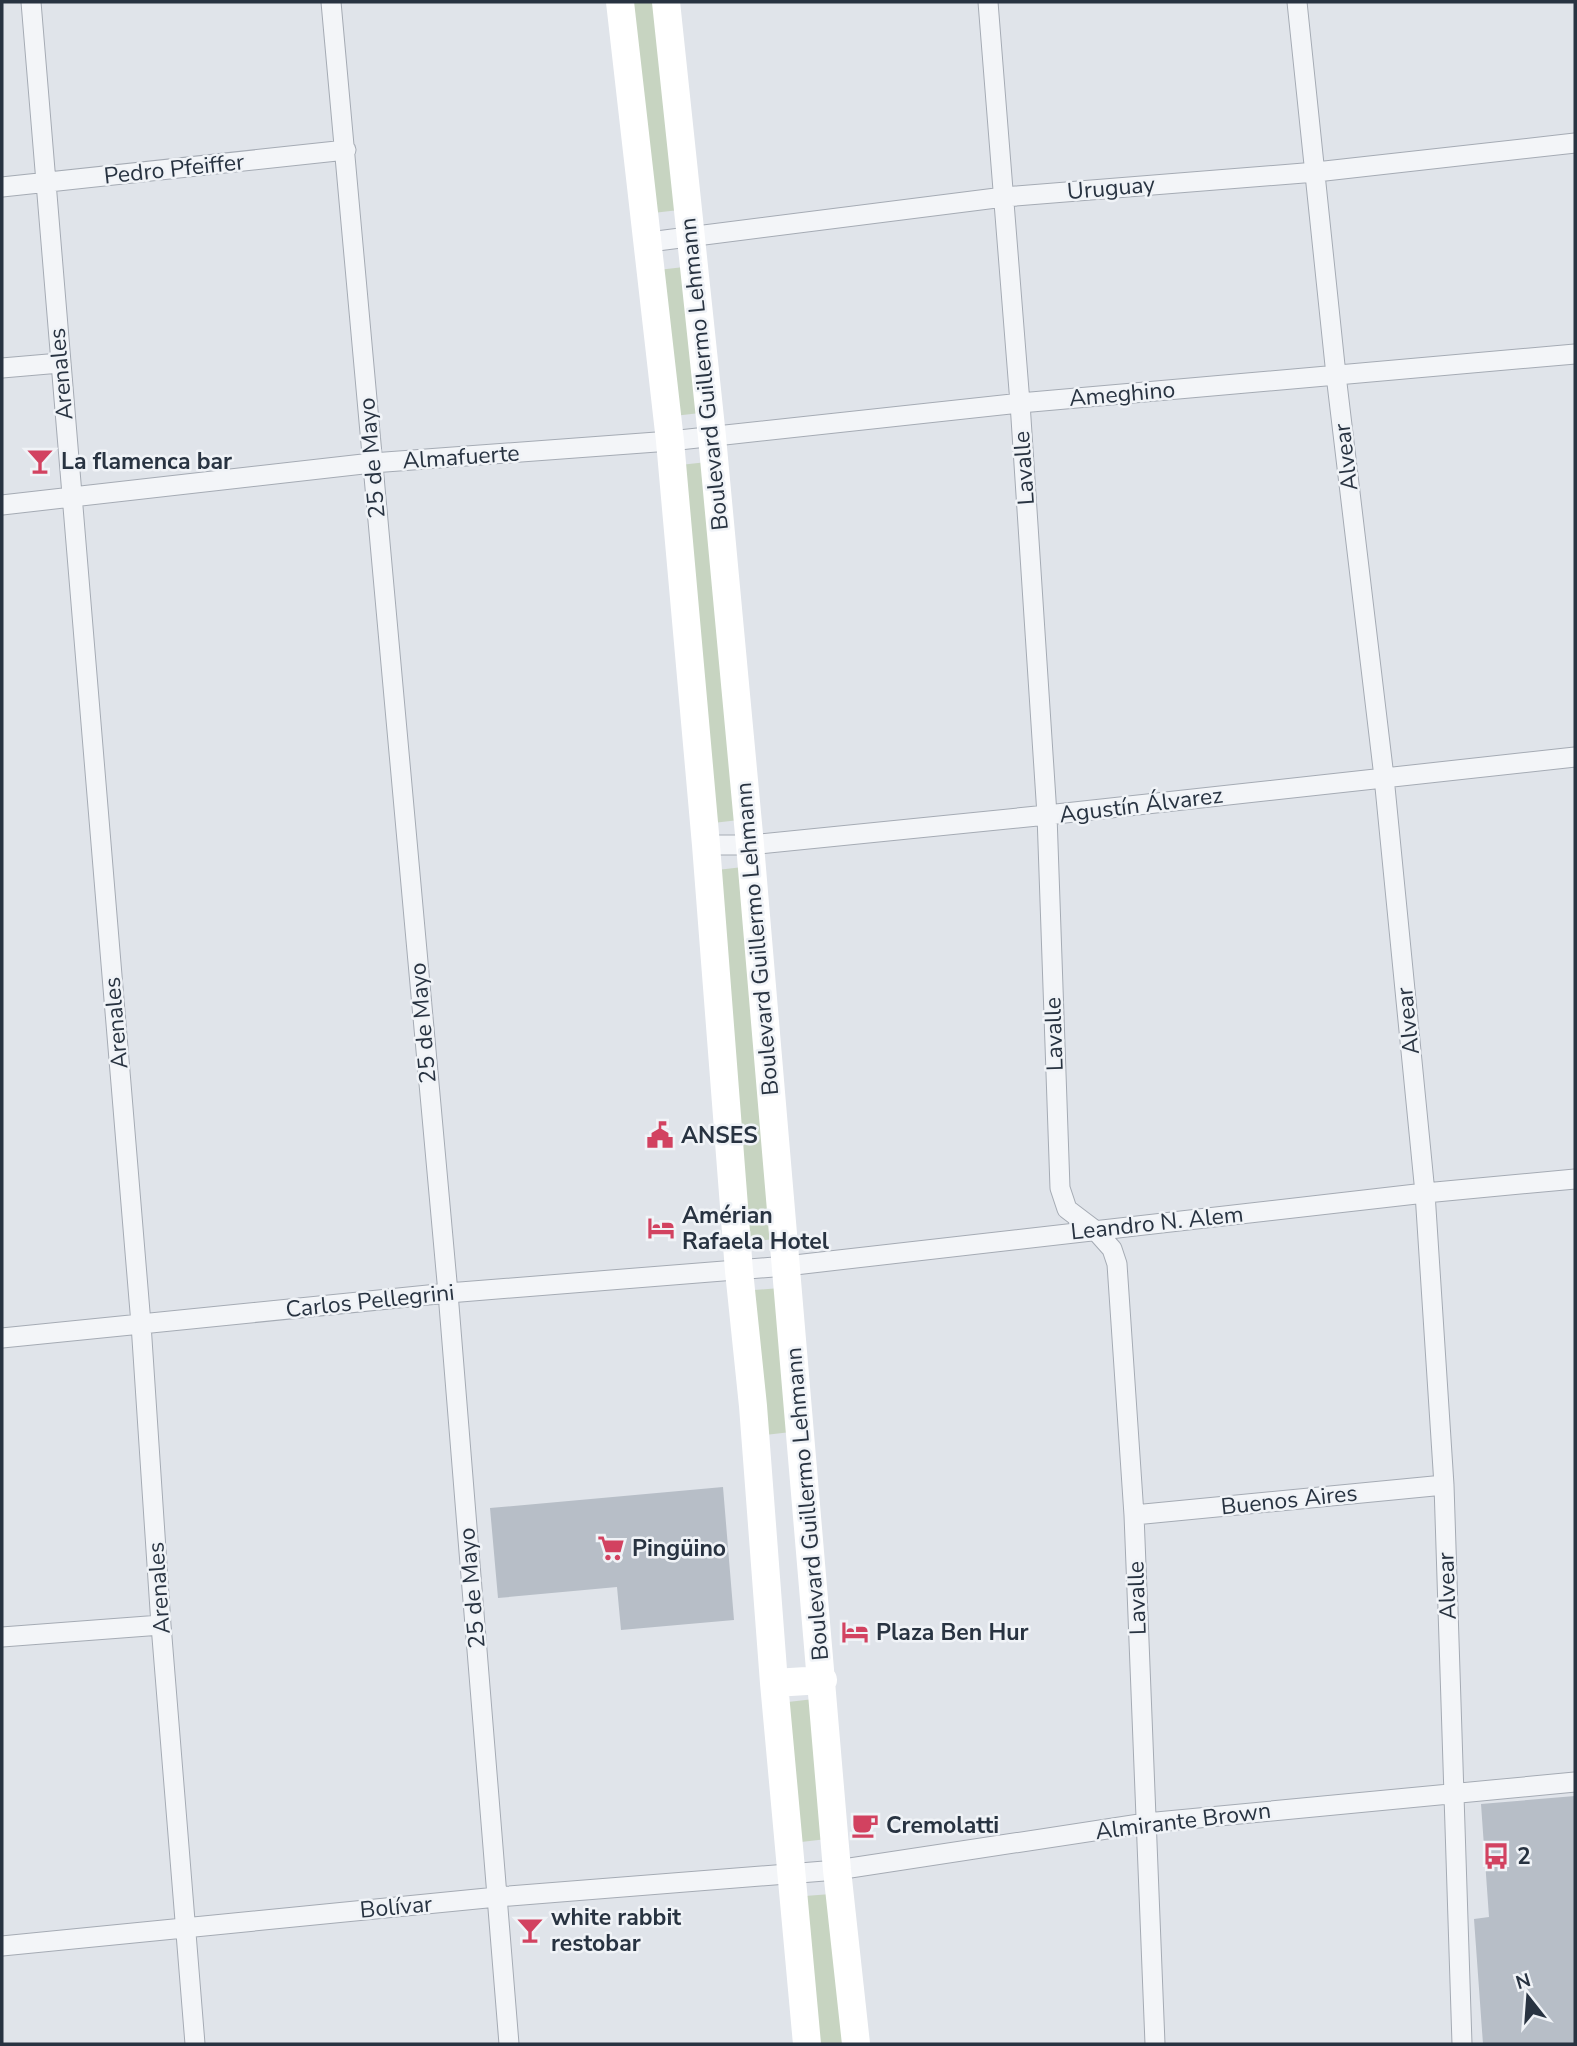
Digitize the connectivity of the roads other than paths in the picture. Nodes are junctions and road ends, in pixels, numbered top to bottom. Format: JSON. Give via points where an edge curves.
{"nodes":[{"id":1,"x":31,"y":2,"type":"edge"},
{"id":2,"x":331,"y":2,"type":"edge"},
{"id":3,"x":620,"y":2,"type":"edge"},
{"id":4,"x":666,"y":2,"type":"edge"},
{"id":5,"x":988,"y":2,"type":"edge"},
{"id":6,"x":1297,"y":2,"type":"edge"},
{"id":7,"x":1575,"y":143,"type":"edge"},
{"id":8,"x":346,"y":150,"type":"junction"},
{"id":9,"x":1316,"y":172,"type":"junction"},
{"id":10,"x":46,"y":183,"type":"junction"},
{"id":11,"x":2,"y":187,"type":"edge"},
{"id":12,"x":1004,"y":197,"type":"junction"},
{"id":13,"x":690,"y":236,"type":"junction"},
{"id":14,"x":649,"y":242,"type":"junction"},
{"id":15,"x":1575,"y":354,"type":"edge"},
{"id":16,"x":60,"y":363,"type":"junction"},
{"id":17,"x":2,"y":368,"type":"edge"},
{"id":18,"x":1336,"y":374,"type":"junction"},
{"id":19,"x":1020,"y":403,"type":"junction"},
{"id":20,"x":712,"y":437,"type":"junction"},
{"id":21,"x":670,"y":441,"type":"junction"},
{"id":22,"x":372,"y":463,"type":"junction"},
{"id":23,"x":71,"y":498,"type":"junction"},
{"id":24,"x":2,"y":505,"type":"edge"},
{"id":25,"x":1575,"y":757,"type":"edge"},
{"id":26,"x":1384,"y":777,"type":"junction"},
{"id":27,"x":1047,"y":815,"type":"junction"},
{"id":28,"x":706,"y":845,"type":"junction"},
{"id":29,"x":750,"y":845,"type":"junction"},
{"id":30,"x":1575,"y":1179,"type":"edge"},
{"id":31,"x":1425,"y":1193,"type":"junction"},
{"id":32,"x":1097,"y":1231,"type":"junction"},
{"id":33,"x":786,"y":1266,"type":"junction"},
{"id":34,"x":739,"y":1271,"type":"junction"},
{"id":35,"x":448,"y":1293,"type":"junction"},
{"id":36,"x":141,"y":1324,"type":"junction"},
{"id":37,"x":2,"y":1338,"type":"edge"},
{"id":38,"x":802,"y":1448,"type":"junction"},
{"id":39,"x":757,"y":1452,"type":"junction"},
{"id":40,"x":1444,"y":1485,"type":"junction"},
{"id":41,"x":1134,"y":1516,"type":"junction"},
{"id":42,"x":161,"y":1625,"type":"junction"},
{"id":43,"x":2,"y":1637,"type":"edge"},
{"id":44,"x":823,"y":1680,"type":"junction"},
{"id":45,"x":774,"y":1682,"type":"junction"},
{"id":46,"x":1575,"y":1782,"type":"edge"},
{"id":47,"x":1453,"y":1793,"type":"junction"},
{"id":48,"x":1146,"y":1823,"type":"junction"},
{"id":49,"x":838,"y":1870,"type":"junction"},
{"id":50,"x":792,"y":1875,"type":"junction"},
{"id":51,"x":497,"y":1897,"type":"junction"},
{"id":52,"x":186,"y":1926,"type":"junction"},
{"id":53,"x":2,"y":1946,"type":"edge"},
{"id":54,"x":195,"y":2044,"type":"edge"},
{"id":55,"x":509,"y":2044,"type":"edge"},
{"id":56,"x":807,"y":2044,"type":"edge"},
{"id":57,"x":856,"y":2044,"type":"edge"},
{"id":58,"x":1155,"y":2044,"type":"edge"},
{"id":59,"x":1462,"y":2044,"type":"edge"}],
"edges":[{"from":1,"to":10,"type":"street","name":"Arenales"},
{"from":2,"to":8,"type":"street","name":"25 de Mayo"},
{"from":3,"to":14,"type":"main road","name":"Boulevard Guillermo Lehmann"},
{"from":4,"to":13,"type":"main road","name":"Boulevard Guillermo Lehmann"},
{"from":5,"to":12,"type":"street","name":"Lavalle"},
{"from":6,"to":9,"type":"street","name":"Alvear"},
{"from":7,"to":9,"type":"street","name":"Uruguay"},
{"from":8,"to":10,"type":"street","name":"Pedro Pfeiffer"},
{"from":8,"to":22,"type":"street","name":"25 de Mayo"},
{"from":9,"to":12,"type":"street","name":"Uruguay"},
{"from":9,"to":18,"type":"street","name":"Alvear"},
{"from":10,"to":11,"type":"street","name":"Pedro Pfeiffer"},
{"from":10,"to":16,"type":"street","name":"Arenales"},
{"from":12,"to":13,"type":"street","name":"Uruguay"},
{"from":12,"to":19,"type":"street","name":"Lavalle"},
{"from":13,"to":14,"type":"street","name":"Uruguay"},
{"from":13,"to":20,"type":"main road","name":"Boulevard Guillermo Lehmann"},
{"from":14,"to":21,"type":"main road","name":"Boulevard Guillermo Lehmann"},
{"from":15,"to":18,"type":"street","name":"Ameghino"},
{"from":16,"to":17,"type":"street"},
{"from":16,"to":23,"type":"street","name":"Arenales"},
{"from":18,"to":19,"type":"street","name":"Ameghino"},
{"from":18,"to":26,"type":"street","name":"Alvear"},
{"from":19,"to":20,"type":"street","name":"Ameghino"},
{"from":19,"to":27,"type":"street","name":"Lavalle"},
{"from":20,"to":21,"type":"street","name":"Ameghino"},
{"from":20,"to":29,"type":"main road","name":"Boulevard Guillermo Lehmann"},
{"from":21,"to":22,"type":"street","name":"Almafuerte"},
{"from":21,"to":28,"type":"main road","name":"Boulevard Guillermo Lehmann"},
{"from":22,"to":23,"type":"street","name":"Almafuerte"},
{"from":22,"to":35,"type":"street","name":"25 de Mayo"},
{"from":23,"to":24,"type":"street","name":"Almafuerte"},
{"from":23,"to":36,"type":"street","name":"Arenales"},
{"from":25,"to":26,"type":"street","name":"Agustín Álvarez"},
{"from":26,"to":27,"type":"street","name":"Agustín Álvarez"},
{"from":26,"to":31,"type":"street","name":"Alvear"},
{"from":27,"to":29,"type":"street","name":"Agustín Álvarez"},
{"from":27,"to":32,"type":"street","name":"Lavalle","via":[[1060,1188],[1067,1209]]},
{"from":28,"to":29,"type":"street","name":"Agustín Álvarez"},
{"from":28,"to":34,"type":"main road","name":"Boulevard Guillermo Lehmann"},
{"from":29,"to":33,"type":"main road","name":"Boulevard Guillermo Lehmann"},
{"from":30,"to":31,"type":"street","name":"Leandro N. Alem"},
{"from":31,"to":32,"type":"street","name":"Leandro N. Alem"},
{"from":31,"to":40,"type":"street","name":"Alvear"},
{"from":32,"to":33,"type":"street","name":"Leandro N. Alem"},
{"from":32,"to":41,"type":"street","name":"Lavalle","via":[[1117,1264]]},
{"from":33,"to":34,"type":"street","name":"Leandro N. Alem"},
{"from":33,"to":38,"type":"main road","name":"Boulevard Guillermo Lehmann"},
{"from":34,"to":35,"type":"street","name":"Carlos Pellegrini"},
{"from":34,"to":39,"type":"main road","name":"Boulevard Guillermo Lehmann"},
{"from":35,"to":36,"type":"street","name":"Carlos Pellegrini"},
{"from":35,"to":51,"type":"street","name":"25 de Mayo"},
{"from":36,"to":37,"type":"street","name":"Carlos Pellegrini"},
{"from":36,"to":42,"type":"street","name":"Arenales"},
{"from":38,"to":39,"type":"main road"},
{"from":38,"to":44,"type":"main road","name":"Boulevard Guillermo Lehmann"},
{"from":39,"to":45,"type":"main road","name":"Boulevard Guillermo Lehmann"},
{"from":40,"to":41,"type":"street","name":"Buenos Aires"},
{"from":40,"to":47,"type":"street","name":"Alvear"},
{"from":41,"to":48,"type":"street","name":"Lavalle"},
{"from":42,"to":43,"type":"street"},
{"from":42,"to":52,"type":"street","name":"Arenales"},
{"from":44,"to":45,"type":"main road"},
{"from":44,"to":49,"type":"main road","name":"Boulevard Guillermo Lehmann"},
{"from":45,"to":50,"type":"main road","name":"Boulevard Guillermo Lehmann"},
{"from":46,"to":47,"type":"street","name":"Almirante Brown"},
{"from":47,"to":48,"type":"street","name":"Almirante Brown"},
{"from":47,"to":59,"type":"street","name":"Alvear"},
{"from":48,"to":49,"type":"street","name":"Almirante Brown"},
{"from":48,"to":58,"type":"street","name":"Lavalle"},
{"from":49,"to":50,"type":"street","name":"Almirante Brown"},
{"from":49,"to":57,"type":"main road","name":"Boulevard Guillermo Lehmann"},
{"from":50,"to":51,"type":"street","name":"Bolívar"},
{"from":50,"to":56,"type":"main road","name":"Boulevard Guillermo Lehmann"},
{"from":51,"to":52,"type":"street","name":"Bolívar"},
{"from":51,"to":55,"type":"street","name":"25 de Mayo"},
{"from":52,"to":53,"type":"street","name":"Bolívar"},
{"from":52,"to":54,"type":"street","name":"Arenales"}]}
